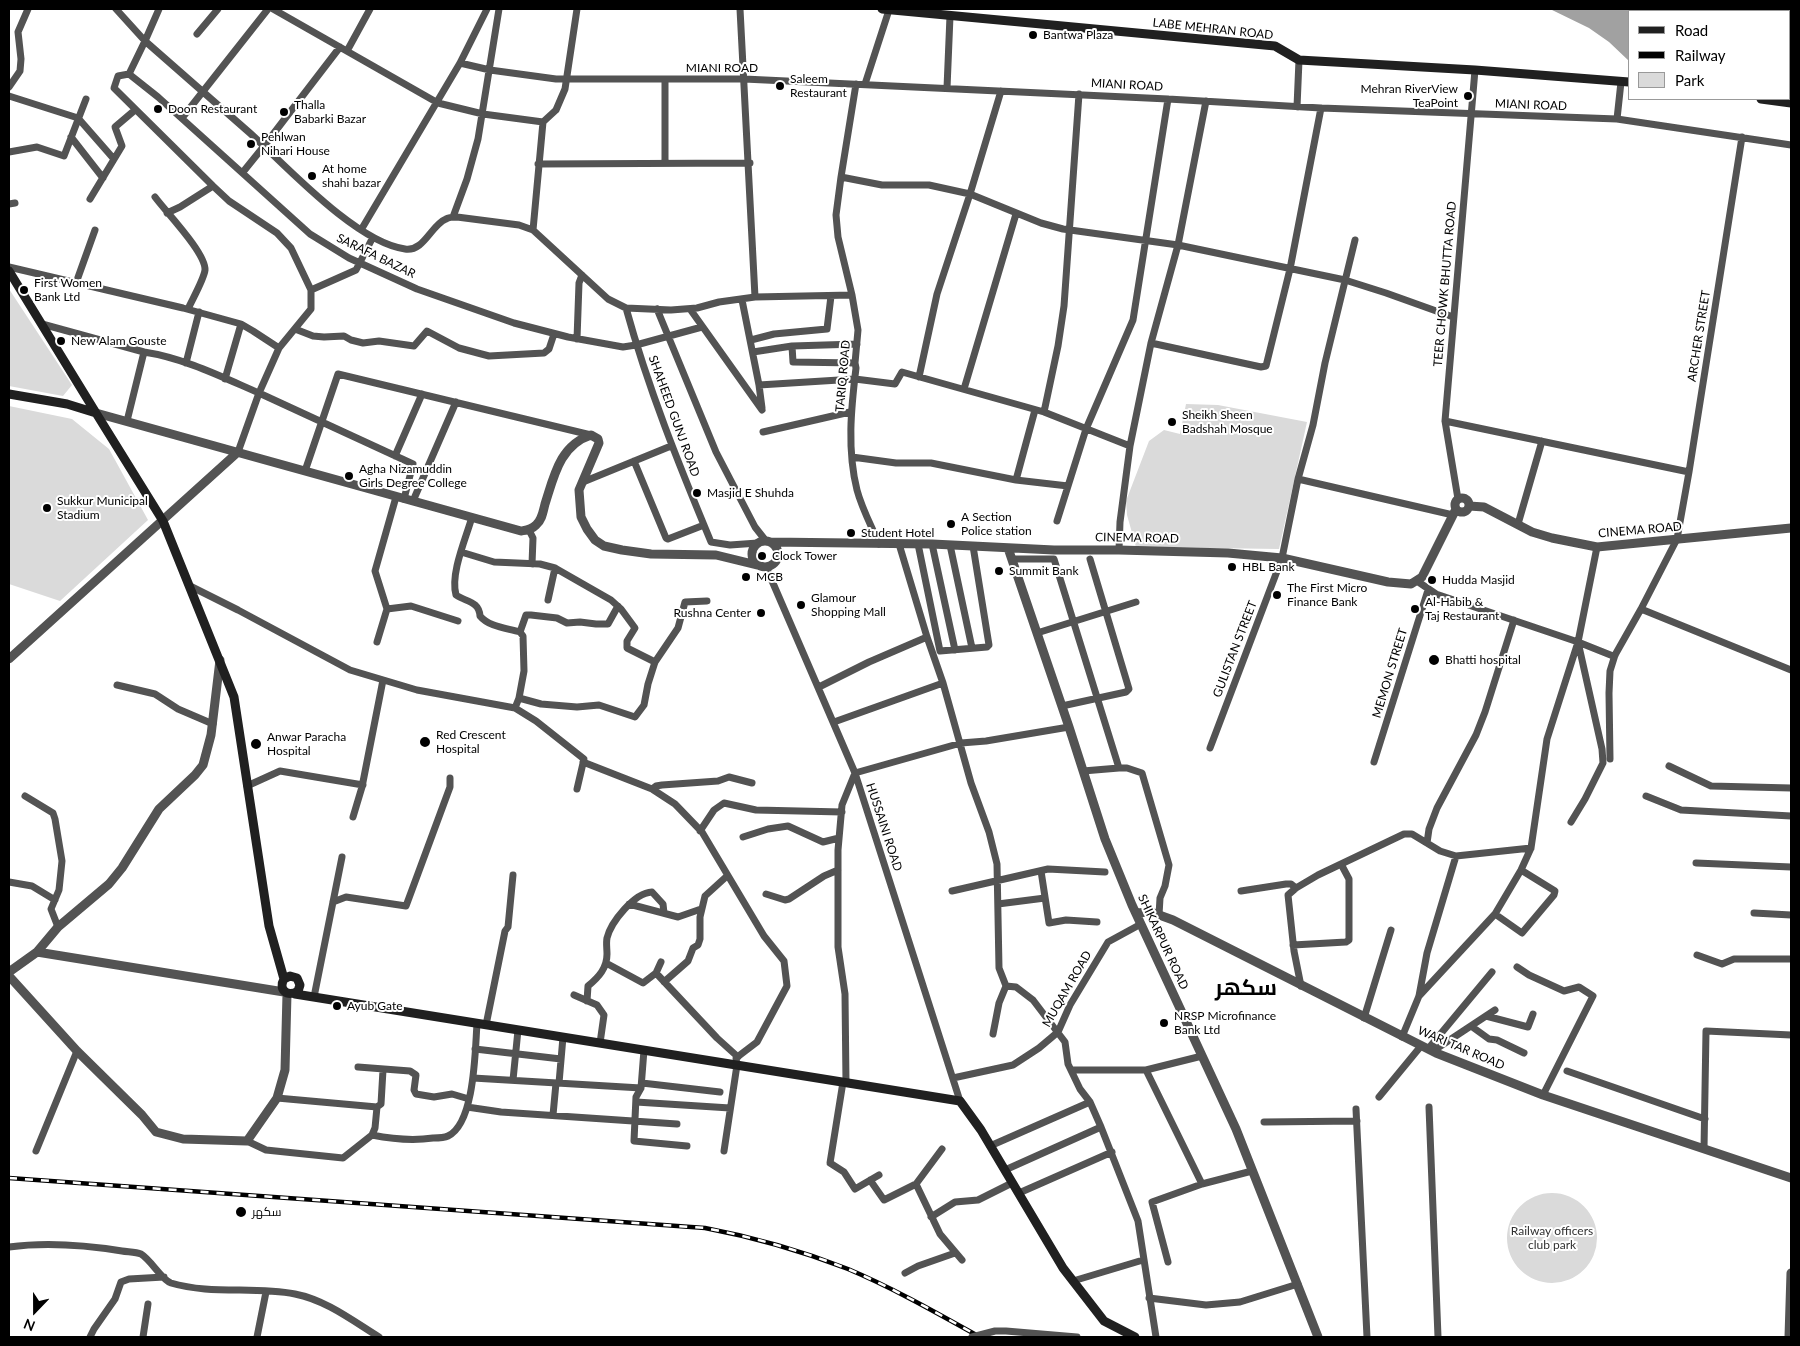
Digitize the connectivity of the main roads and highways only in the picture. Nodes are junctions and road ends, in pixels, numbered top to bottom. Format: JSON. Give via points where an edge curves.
{"nodes":[{"id":1,"x":886,"y":9,"type":"edge"},
{"id":2,"x":1625,"y":82,"type":"edge"},
{"id":3,"x":1768,"y":100,"type":"edge"},
{"id":4,"x":1791,"y":103,"type":"edge"},
{"id":5,"x":9,"y":271,"type":"edge"},
{"id":6,"x":9,"y":394,"type":"edge"},
{"id":7,"x":96,"y":413,"type":"junction"},
{"id":8,"x":284,"y":979,"type":"junction"},
{"id":9,"x":289,"y":993,"type":"junction"},
{"id":10,"x":1135,"y":1337,"type":"edge"}],
"edges":[{"from":1,"to":2,"type":"main road","name":"LABE MEHRAN ROAD","via":[[1275,46],[1299,60]]},
{"from":3,"to":4,"type":"main road"},
{"from":5,"to":7,"type":"main road"},
{"from":6,"to":7,"type":"main road","via":[[68,404]]},
{"from":7,"to":8,"type":"main road","via":[[163,521],[234,697],[269,926]]},
{"from":8,"to":9,"type":"main road","via":[[281,985]]},
{"from":8,"to":9,"type":"main road","via":[[290,976],[299,981],[300,988]]},
{"from":9,"to":10,"type":"main road","via":[[644,1050],[737,1061],[960,1101],[1063,1268],[1104,1321]]}]}
